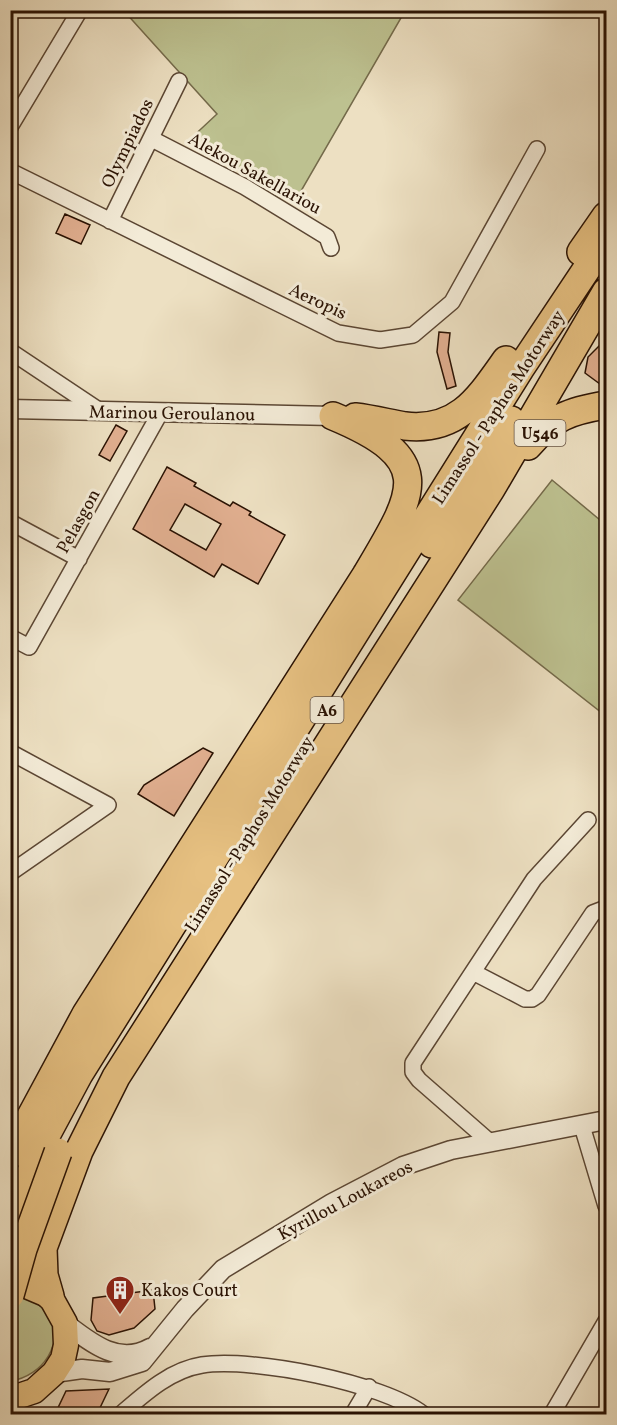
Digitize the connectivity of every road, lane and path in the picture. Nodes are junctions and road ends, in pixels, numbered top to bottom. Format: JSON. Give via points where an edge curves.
{"nodes":[{"id":1,"x":80,"y":10,"type":"edge"},
{"id":2,"x":179,"y":81,"type":"dead end"},
{"id":3,"x":10,"y":127,"type":"edge"},
{"id":4,"x":152,"y":139,"type":"junction"},
{"id":5,"x":537,"y":149,"type":"dead end"},
{"id":6,"x":10,"y":171,"type":"edge"},
{"id":7,"x":606,"y":216,"type":"edge"},
{"id":8,"x":110,"y":221,"type":"junction"},
{"id":9,"x":606,"y":240,"type":"edge"},
{"id":10,"x":331,"y":248,"type":"dead end"},
{"id":11,"x":606,"y":273,"type":"edge"},
{"id":12,"x":606,"y":292,"type":"edge"},
{"id":13,"x":10,"y":351,"type":"edge"},
{"id":14,"x":520,"y":369,"type":"junction"},
{"id":15,"x":606,"y":405,"type":"edge"},
{"id":16,"x":10,"y":410,"type":"edge"},
{"id":17,"x":100,"y":411,"type":"junction"},
{"id":18,"x":160,"y":413,"type":"junction"},
{"id":19,"x":333,"y":416,"type":"junction"},
{"id":20,"x":491,"y":489,"type":"junction"},
{"id":21,"x":10,"y":522,"type":"edge"},
{"id":22,"x":79,"y":559,"type":"junction"},
{"id":23,"x":366,"y":575,"type":"junction"},
{"id":24,"x":10,"y":637,"type":"edge"},
{"id":25,"x":10,"y":752,"type":"edge"},
{"id":26,"x":588,"y":820,"type":"dead end"},
{"id":27,"x":10,"y":873,"type":"edge"},
{"id":28,"x":606,"y":908,"type":"edge"},
{"id":29,"x":473,"y":972,"type":"junction"},
{"id":30,"x":606,"y":1120,"type":"edge"},
{"id":31,"x":582,"y":1126,"type":"junction"},
{"id":32,"x":491,"y":1143,"type":"junction"},
{"id":33,"x":50,"y":1148,"type":"junction"},
{"id":34,"x":10,"y":1155,"type":"edge"},
{"id":35,"x":606,"y":1206,"type":"edge"},
{"id":36,"x":10,"y":1226,"type":"edge"},
{"id":37,"x":10,"y":1279,"type":"edge"},
{"id":38,"x":10,"y":1295,"type":"edge"},
{"id":39,"x":50,"y":1296,"type":"junction"},
{"id":40,"x":606,"y":1321,"type":"edge"},
{"id":41,"x":65,"y":1323,"type":"junction"},
{"id":42,"x":157,"y":1344,"type":"junction"},
{"id":43,"x":54,"y":1373,"type":"junction"},
{"id":44,"x":369,"y":1387,"type":"junction"},
{"id":45,"x":34,"y":1391,"type":"junction"},
{"id":46,"x":10,"y":1399,"type":"edge"},
{"id":47,"x":20,"y":1414,"type":"edge"},
{"id":48,"x":121,"y":1414,"type":"edge"},
{"id":49,"x":353,"y":1414,"type":"edge"},
{"id":50,"x":423,"y":1414,"type":"edge"},
{"id":51,"x":552,"y":1414,"type":"edge"}],
"edges":[{"from":1,"to":3,"type":"street"},
{"from":2,"to":4,"type":"street","name":"Olympiados"},
{"from":4,"to":8,"type":"street","name":"Olympiados"},
{"from":4,"to":10,"type":"street","name":"Alekou Sakellariou","via":[[245,187],[327,237]]},
{"from":5,"to":8,"type":"street","name":"Aeropis","via":[[452,302],[413,335],[380,340],[338,333]]},
{"from":6,"to":8,"type":"street","name":"Aeropis"},
{"from":7,"to":19,"type":"highway","via":[[482,393],[461,415],[435,426]]},
{"from":9,"to":14,"type":"highway","name":"Limassol - Paphos Motorway","number":"A6"},
{"from":11,"to":33,"type":"highway","name":"Limassol - Paphos Motorway","number":"A6"},
{"from":12,"to":20,"type":"highway"},
{"from":13,"to":17,"type":"street"},
{"from":14,"to":23,"type":"highway"},
{"from":14,"to":33,"type":"highway","name":"Limassol - Paphos Motorway","number":"A6","via":[[79,1074]]},
{"from":15,"to":20,"type":"highway","number":"U546","via":[[558,418],[542,430]]},
{"from":16,"to":17,"type":"street","name":"Marinou Geroulanou"},
{"from":17,"to":18,"type":"street","name":"Marinou Geroulanou"},
{"from":18,"to":19,"type":"street","name":"Marinou Geroulanou"},
{"from":18,"to":22,"type":"street","name":"Pelasgon"},
{"from":19,"to":23,"type":"highway","via":[[368,430],[390,446],[405,468],[408,488],[401,515]]},
{"from":20,"to":39,"type":"highway","via":[[116,1077],[79,1150],[43,1248]]},
{"from":21,"to":22,"type":"street"},
{"from":22,"to":24,"type":"street","name":"Pelasgon","via":[[29,647]]},
{"from":23,"to":34,"type":"highway","via":[[86,1014]]},
{"from":25,"to":27,"type":"street","via":[[108,805]]},
{"from":26,"to":29,"type":"street","via":[[534,879]]},
{"from":28,"to":29,"type":"street","via":[[593,912],[532,999]]},
{"from":29,"to":32,"type":"street","via":[[413,1063],[413,1072]]},
{"from":30,"to":31,"type":"street","name":"Kyrillou Loukareos"},
{"from":31,"to":32,"type":"street","name":"Kyrillou Loukareos"},
{"from":31,"to":35,"type":"street"},
{"from":32,"to":42,"type":"street","name":"Kyrillou Loukareos","via":[[452,1150],[403,1166],[260,1245],[223,1269]]},
{"from":33,"to":36,"type":"highway","name":"Limassol - Paphos Motorway","number":"A6"},
{"from":33,"to":38,"type":"highway","name":"Limassol - Paphos Motorway","number":"A6","bridge":true},
{"from":37,"to":39,"type":"main road"},
{"from":39,"to":41,"type":"main road"},
{"from":40,"to":51,"type":"street"},
{"from":41,"to":42,"type":"street","via":[[95,1346],[123,1355],[140,1353]]},
{"from":41,"to":43,"type":"main road","via":[[63,1359]]},
{"from":42,"to":43,"type":"street","name":"Kyrillou Loukareos","via":[[142,1362],[126,1369]]},
{"from":43,"to":45,"type":"main road"},
{"from":44,"to":48,"type":"street","via":[[257,1365],[200,1365],[144,1393]]},
{"from":44,"to":49,"type":"street"},
{"from":44,"to":50,"type":"street"},
{"from":45,"to":46,"type":"main road"},
{"from":45,"to":47,"type":"main road"}]}
